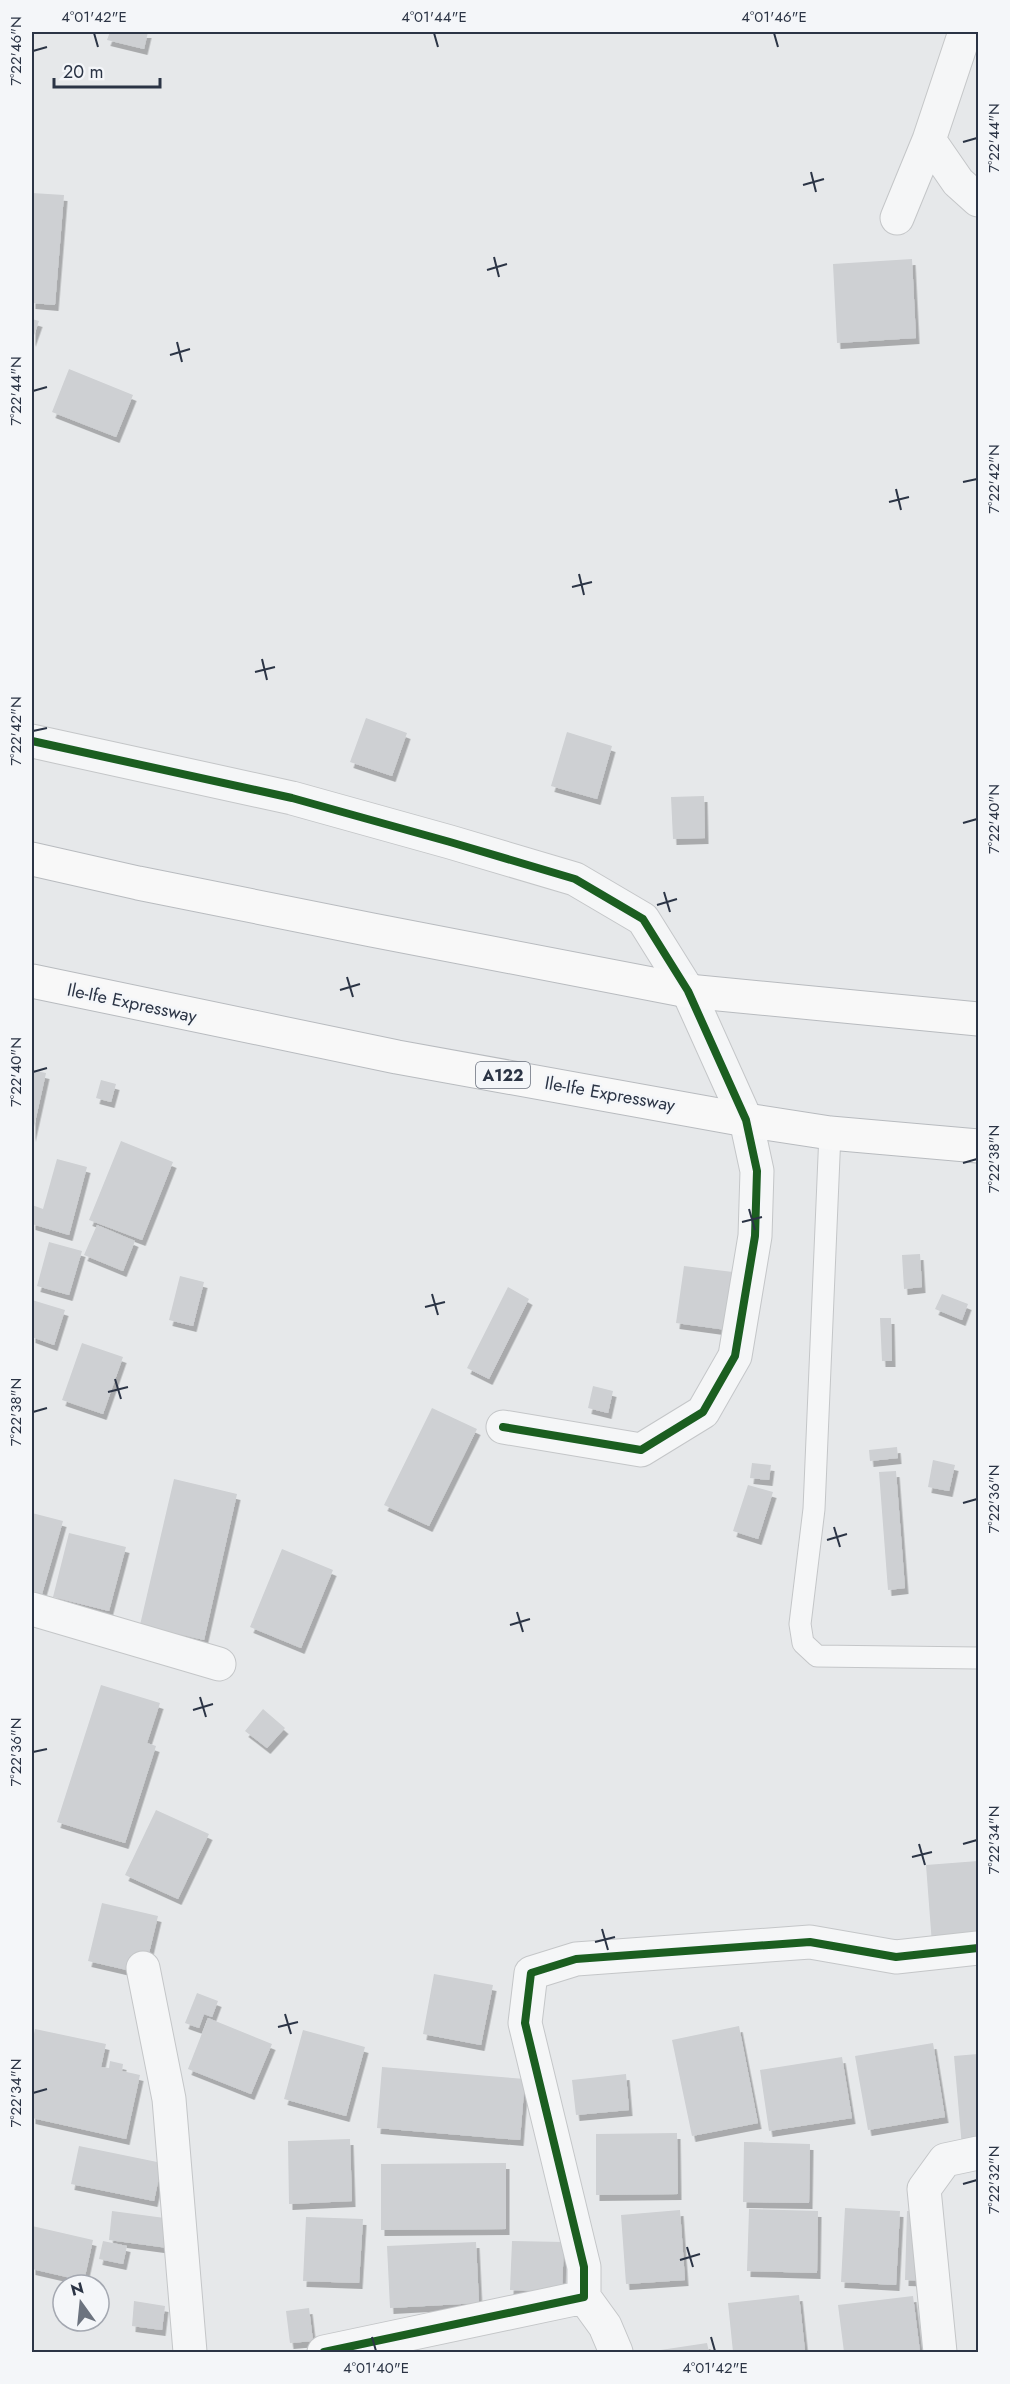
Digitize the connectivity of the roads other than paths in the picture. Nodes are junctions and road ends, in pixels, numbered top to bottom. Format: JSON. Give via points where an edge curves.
{"nodes":[{"id":1,"x":965,"y":32,"type":"edge"},
{"id":2,"x":929,"y":141,"type":"junction"},
{"id":3,"x":978,"y":200,"type":"edge"},
{"id":4,"x":897,"y":218,"type":"dead end"},
{"id":5,"x":32,"y":741,"type":"edge"},
{"id":6,"x":32,"y":859,"type":"edge"},
{"id":7,"x":32,"y":981,"type":"edge"},
{"id":8,"x":688,"y":991,"type":"junction"},
{"id":9,"x":978,"y":1019,"type":"edge"},
{"id":10,"x":746,"y":1119,"type":"junction"},
{"id":11,"x":830,"y":1133,"type":"junction"},
{"id":12,"x":978,"y":1146,"type":"edge"},
{"id":13,"x":503,"y":1427,"type":"dead end"},
{"id":14,"x":32,"y":1609,"type":"edge"},
{"id":15,"x":978,"y":1658,"type":"edge"},
{"id":16,"x":219,"y":1664,"type":"dead end"},
{"id":17,"x":978,"y":1948,"type":"edge"},
{"id":18,"x":143,"y":1968,"type":"dead end"},
{"id":19,"x":978,"y":2153,"type":"edge"},
{"id":20,"x":584,"y":2297,"type":"junction"},
{"id":21,"x":190,"y":2352,"type":"edge"},
{"id":22,"x":324,"y":2352,"type":"edge"},
{"id":23,"x":616,"y":2352,"type":"edge"},
{"id":24,"x":940,"y":2352,"type":"edge"}],
"edges":[{"from":1,"to":2,"type":"street"},
{"from":2,"to":3,"type":"street","via":[[958,182]]},
{"from":2,"to":4,"type":"street"},
{"from":5,"to":8,"type":"street","via":[[292,798],[575,879],[643,919]]},
{"from":6,"to":8,"type":"highway"},
{"from":7,"to":10,"type":"highway","name":"Ile-Ife Expressway","number":"A122","via":[[396,1057]]},
{"from":8,"to":9,"type":"highway"},
{"from":8,"to":10,"type":"street"},
{"from":10,"to":11,"type":"highway","name":"Ile-Ife Expressway","number":"A122"},
{"from":10,"to":13,"type":"street","via":[[757,1171],[755,1236],[735,1356],[703,1412],[640,1450]]},
{"from":11,"to":12,"type":"highway","name":"Ile-Ife Expressway","number":"A122"},
{"from":11,"to":15,"type":"lane","via":[[814,1509],[800,1624],[803,1643],[817,1656]]},
{"from":14,"to":16,"type":"street"},
{"from":17,"to":20,"type":"street","via":[[896,1957],[810,1942],[576,1959],[531,1973],[525,2023],[584,2267]]},
{"from":18,"to":21,"type":"street","via":[[170,2099]]},
{"from":19,"to":24,"type":"street","via":[[945,2160],[924,2189]]},
{"from":20,"to":22,"type":"street"},
{"from":20,"to":23,"type":"street"}]}
